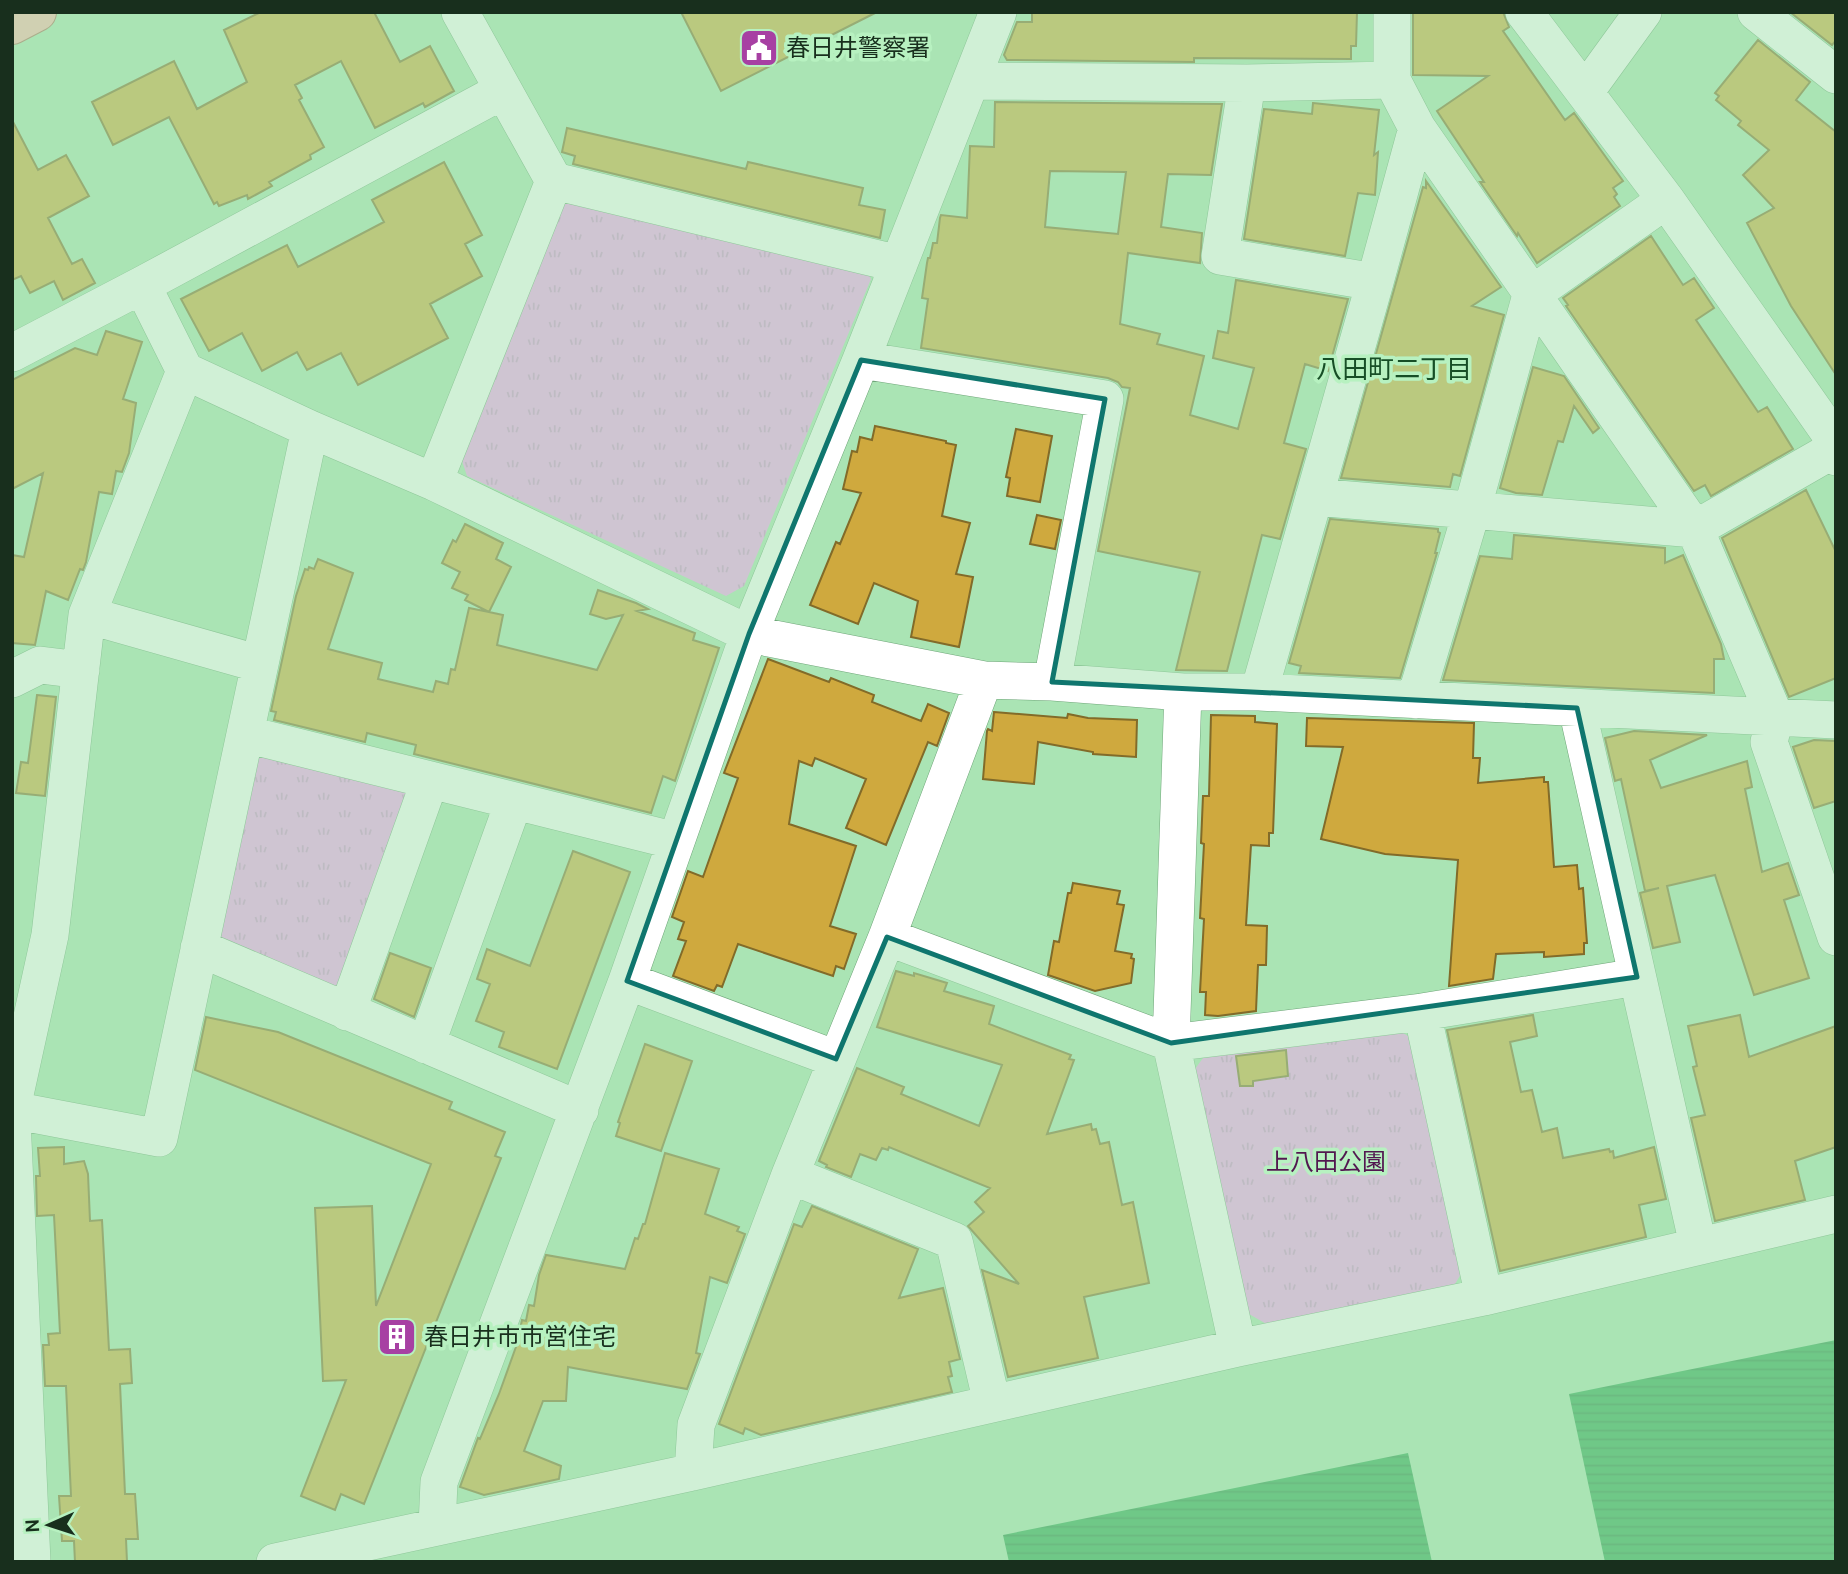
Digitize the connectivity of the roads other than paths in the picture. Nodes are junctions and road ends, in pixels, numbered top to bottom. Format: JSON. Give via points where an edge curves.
{"nodes":[{"id":1,"x":37,"y":12,"type":"edge"},
{"id":2,"x":460,"y":12,"type":"edge"},
{"id":3,"x":998,"y":12,"type":"edge"},
{"id":4,"x":1392,"y":12,"type":"edge"},
{"id":5,"x":1524,"y":12,"type":"edge"},
{"id":6,"x":1643,"y":12,"type":"edge"},
{"id":7,"x":1756,"y":12,"type":"edge"},
{"id":8,"x":12,"y":25,"type":"edge"},
{"id":9,"x":1836,"y":75,"type":"edge"},
{"id":10,"x":1392,"y":80,"type":"junction"},
{"id":11,"x":972,"y":81,"type":"junction"},
{"id":12,"x":1247,"y":83,"type":"junction"},
{"id":13,"x":502,"y":91,"type":"junction"},
{"id":14,"x":1585,"y":92,"type":"junction"},
{"id":15,"x":1416,"y":128,"type":"junction"},
{"id":16,"x":554,"y":181,"type":"junction"},
{"id":17,"x":1666,"y":200,"type":"junction"},
{"id":18,"x":899,"y":264,"type":"junction"},
{"id":19,"x":1375,"y":282,"type":"junction"},
{"id":20,"x":142,"y":285,"type":"junction"},
{"id":21,"x":1531,"y":296,"type":"junction"},
{"id":22,"x":12,"y":353,"type":"edge"},
{"id":23,"x":861,"y":360,"type":"junction"},
{"id":24,"x":185,"y":370,"type":"junction"},
{"id":25,"x":310,"y":429,"type":"junction"},
{"id":26,"x":1833,"y":442,"type":"edge"},
{"id":27,"x":434,"y":482,"type":"junction"},
{"id":28,"x":1314,"y":497,"type":"junction"},
{"id":29,"x":1472,"y":510,"type":"junction"},
{"id":30,"x":1695,"y":529,"type":"junction"},
{"id":31,"x":87,"y":615,"type":"junction"},
{"id":32,"x":749,"y":634,"type":"junction"},
{"id":33,"x":260,"y":664,"type":"junction"},
{"id":34,"x":81,"y":670,"type":"junction"},
{"id":35,"x":12,"y":679,"type":"edge"},
{"id":36,"x":984,"y":680,"type":"junction"},
{"id":37,"x":1052,"y":682,"type":"junction"},
{"id":38,"x":1183,"y":692,"type":"junction"},
{"id":39,"x":1259,"y":692,"type":"junction"},
{"id":40,"x":1415,"y":700,"type":"junction"},
{"id":41,"x":1577,"y":708,"type":"junction"},
{"id":42,"x":1775,"y":717,"type":"junction"},
{"id":43,"x":1836,"y":720,"type":"edge"},
{"id":44,"x":245,"y":734,"type":"junction"},
{"id":45,"x":430,"y":780,"type":"junction"},
{"id":46,"x":514,"y":801,"type":"junction"},
{"id":47,"x":676,"y":841,"type":"junction"},
{"id":48,"x":887,"y":937,"type":"junction"},
{"id":49,"x":1836,"y":937,"type":"edge"},
{"id":50,"x":199,"y":948,"type":"junction"},
{"id":51,"x":1637,"y":977,"type":"junction"},
{"id":52,"x":627,"y":981,"type":"junction"},
{"id":53,"x":347,"y":1012,"type":"junction"},
{"id":54,"x":1422,"y":1012,"type":"junction"},
{"id":55,"x":1171,"y":1043,"type":"junction"},
{"id":56,"x":426,"y":1045,"type":"junction"},
{"id":57,"x":836,"y":1059,"type":"junction"},
{"id":58,"x":12,"y":1109,"type":"edge"},
{"id":59,"x":580,"y":1110,"type":"junction"},
{"id":60,"x":12,"y":1119,"type":"edge"},
{"id":61,"x":790,"y":1175,"type":"junction"},
{"id":62,"x":1836,"y":1214,"type":"edge"},
{"id":63,"x":1698,"y":1245,"type":"junction"},
{"id":64,"x":1484,"y":1297,"type":"junction"},
{"id":65,"x":1238,"y":1348,"type":"junction"},
{"id":66,"x":992,"y":1403,"type":"junction"},
{"id":67,"x":693,"y":1472,"type":"junction"},
{"id":68,"x":437,"y":1527,"type":"junction"},
{"id":69,"x":32,"y":1562,"type":"edge"},
{"id":70,"x":275,"y":1562,"type":"edge"}],
"edges":[{"from":1,"to":8,"type":"main road"},
{"from":2,"to":13,"type":"street"},
{"from":3,"to":11,"type":"street"},
{"from":4,"to":10,"type":"street"},
{"from":5,"to":14,"type":"street"},
{"from":6,"to":14,"type":"street"},
{"from":7,"to":9,"type":"street"},
{"from":10,"to":12,"type":"street"},
{"from":10,"to":15,"type":"street"},
{"from":11,"to":12,"type":"street"},
{"from":11,"to":18,"type":"street"},
{"from":12,"to":19,"type":"street","via":[[1220,256]]},
{"from":13,"to":16,"type":"street"},
{"from":13,"to":20,"type":"street"},
{"from":14,"to":17,"type":"street"},
{"from":15,"to":19,"type":"street"},
{"from":15,"to":21,"type":"street"},
{"from":16,"to":18,"type":"street"},
{"from":16,"to":27,"type":"street"},
{"from":17,"to":21,"type":"street"},
{"from":17,"to":26,"type":"street"},
{"from":18,"to":23,"type":"street"},
{"from":19,"to":28,"type":"street"},
{"from":20,"to":22,"type":"street"},
{"from":20,"to":24,"type":"street"},
{"from":21,"to":29,"type":"street"},
{"from":21,"to":30,"type":"street"},
{"from":23,"to":32,"type":"street"},
{"from":23,"to":37,"type":"street","via":[[1105,400]]},
{"from":24,"to":25,"type":"street"},
{"from":24,"to":31,"type":"street"},
{"from":25,"to":27,"type":"street"},
{"from":25,"to":33,"type":"street"},
{"from":26,"to":30,"type":"street"},
{"from":27,"to":32,"type":"street"},
{"from":28,"to":29,"type":"street"},
{"from":28,"to":39,"type":"street"},
{"from":29,"to":30,"type":"street"},
{"from":29,"to":40,"type":"street"},
{"from":30,"to":42,"type":"street"},
{"from":31,"to":33,"type":"street"},
{"from":31,"to":34,"type":"street"},
{"from":32,"to":36,"type":"street"},
{"from":32,"to":47,"type":"street"},
{"from":33,"to":44,"type":"street"},
{"from":34,"to":35,"type":"street","via":[[40,665]]},
{"from":34,"to":58,"type":"street","via":[[50,935]]},
{"from":36,"to":37,"type":"street"},
{"from":36,"to":48,"type":"street"},
{"from":37,"to":38,"type":"street"},
{"from":38,"to":39,"type":"street"},
{"from":38,"to":55,"type":"street"},
{"from":39,"to":40,"type":"street"},
{"from":40,"to":41,"type":"street"},
{"from":41,"to":42,"type":"street"},
{"from":41,"to":51,"type":"street"},
{"from":42,"to":43,"type":"street"},
{"from":42,"to":49,"type":"street","via":[[1769,742]]},
{"from":44,"to":45,"type":"street"},
{"from":44,"to":50,"type":"street"},
{"from":45,"to":46,"type":"street"},
{"from":45,"to":53,"type":"street"},
{"from":46,"to":47,"type":"street"},
{"from":46,"to":56,"type":"street"},
{"from":47,"to":52,"type":"street"},
{"from":48,"to":55,"type":"street"},
{"from":48,"to":57,"type":"street"},
{"from":50,"to":53,"type":"street"},
{"from":50,"to":58,"type":"street","via":[[159,1138]]},
{"from":51,"to":54,"type":"street"},
{"from":51,"to":63,"type":"street"},
{"from":52,"to":57,"type":"street"},
{"from":52,"to":59,"type":"street"},
{"from":53,"to":56,"type":"street"},
{"from":54,"to":55,"type":"street"},
{"from":54,"to":64,"type":"street"},
{"from":55,"to":65,"type":"street"},
{"from":56,"to":59,"type":"street"},
{"from":57,"to":61,"type":"street"},
{"from":59,"to":68,"type":"street","via":[[439,1482]]},
{"from":60,"to":69,"type":"street"},
{"from":61,"to":66,"type":"street","via":[[954,1241]]},
{"from":61,"to":67,"type":"street","via":[[696,1425]]},
{"from":62,"to":63,"type":"street"},
{"from":63,"to":64,"type":"street"},
{"from":64,"to":65,"type":"street"},
{"from":65,"to":66,"type":"street"},
{"from":66,"to":67,"type":"street"},
{"from":67,"to":68,"type":"street"},
{"from":68,"to":70,"type":"street"}]}
